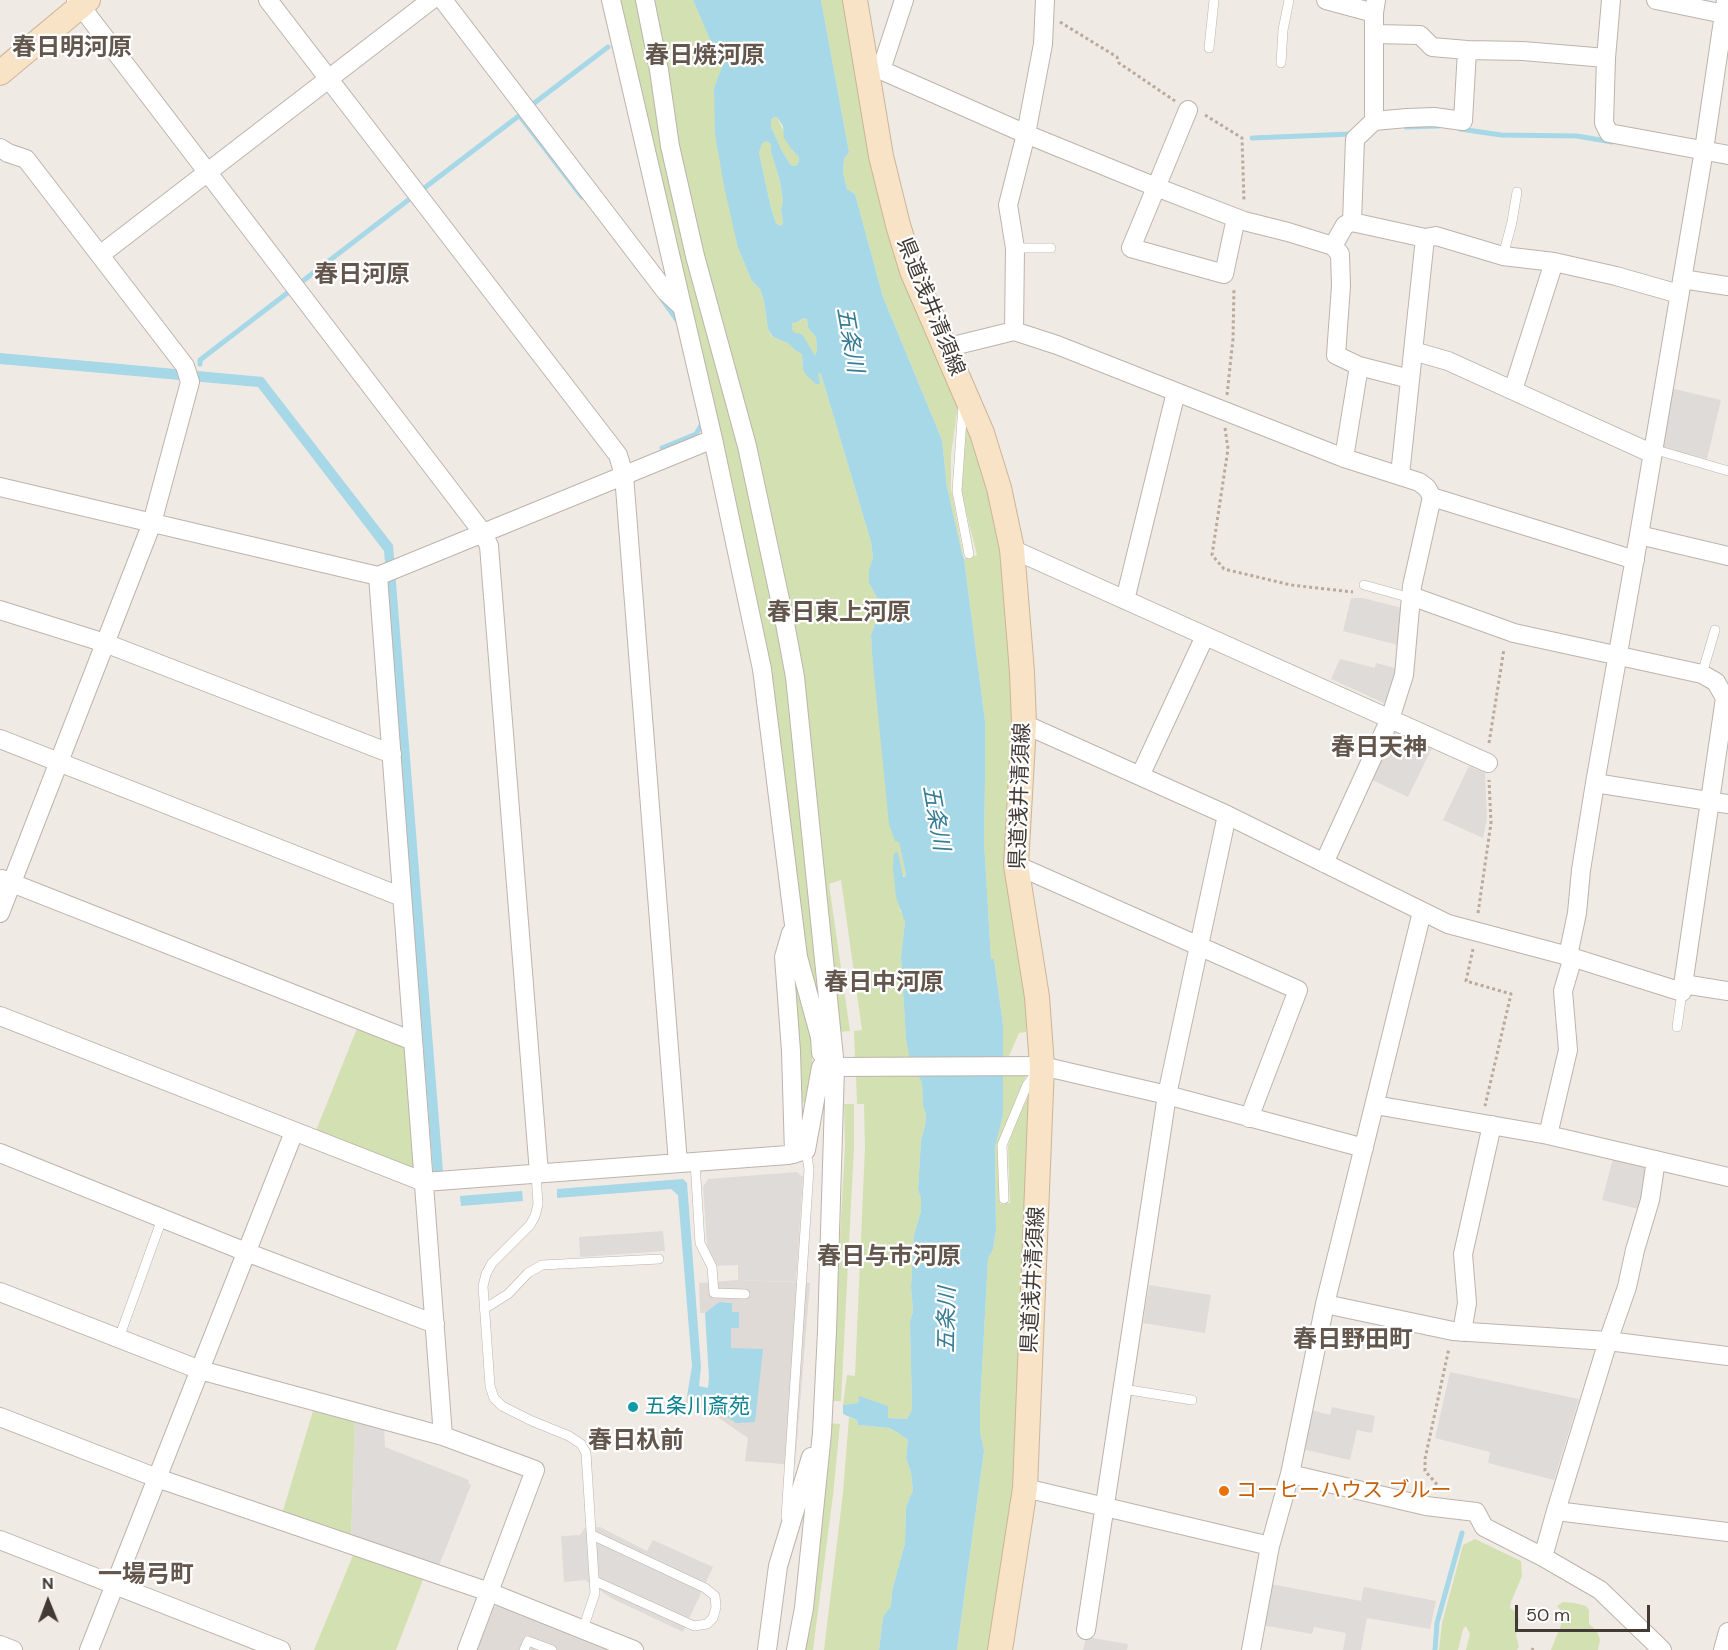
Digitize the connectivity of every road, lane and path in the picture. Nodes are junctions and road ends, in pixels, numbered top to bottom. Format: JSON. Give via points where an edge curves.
{"nodes":[{"id":1,"x":268,"y":0,"type":"edge"},
{"id":2,"x":431,"y":0,"type":"edge"},
{"id":3,"x":443,"y":0,"type":"edge"},
{"id":4,"x":611,"y":0,"type":"edge"},
{"id":5,"x":645,"y":0,"type":"edge"},
{"id":6,"x":855,"y":0,"type":"edge"},
{"id":7,"x":904,"y":0,"type":"edge"},
{"id":8,"x":1045,"y":0,"type":"edge"},
{"id":9,"x":1214,"y":0,"type":"edge"},
{"id":10,"x":1289,"y":0,"type":"edge"},
{"id":11,"x":1326,"y":0,"type":"edge"},
{"id":12,"x":1611,"y":0,"type":"edge"},
{"id":13,"x":1656,"y":0,"type":"edge"},
{"id":14,"x":82,"y":2,"type":"edge"},
{"id":15,"x":1375,"y":7,"type":"edge"},
{"id":16,"x":1725,"y":13,"type":"edge"},
{"id":17,"x":1374,"y":34,"type":"junction"},
{"id":18,"x":1209,"y":48,"type":"dead end"},
{"id":19,"x":1467,"y":50,"type":"junction"},
{"id":20,"x":1606,"y":58,"type":"junction"},
{"id":21,"x":1281,"y":63,"type":"dead end"},
{"id":22,"x":873,"y":66,"type":"junction"},
{"id":23,"x":0,"y":73,"type":"edge"},
{"id":24,"x":329,"y":79,"type":"junction"},
{"id":25,"x":1188,"y":110,"type":"dead end"},
{"id":26,"x":1374,"y":121,"type":"junction"},
{"id":27,"x":1026,"y":134,"type":"junction"},
{"id":28,"x":0,"y":148,"type":"edge"},
{"id":29,"x":1704,"y":150,"type":"junction"},
{"id":30,"x":1728,"y":155,"type":"edge"},
{"id":31,"x":207,"y":172,"type":"junction"},
{"id":32,"x":1156,"y":187,"type":"junction"},
{"id":33,"x":1517,"y":192,"type":"dead end"},
{"id":34,"x":1236,"y":218,"type":"junction"},
{"id":35,"x":1352,"y":222,"type":"junction"},
{"id":36,"x":1425,"y":238,"type":"junction"},
{"id":37,"x":1333,"y":246,"type":"junction"},
{"id":38,"x":1015,"y":248,"type":"junction"},
{"id":39,"x":1051,"y":248,"type":"dead end"},
{"id":40,"x":100,"y":255,"type":"junction"},
{"id":41,"x":1503,"y":256,"type":"junction"},
{"id":42,"x":1554,"y":262,"type":"junction"},
{"id":43,"x":1728,"y":286,"type":"edge"},
{"id":44,"x":1681,"y":287,"type":"junction"},
{"id":45,"x":681,"y":306,"type":"junction"},
{"id":46,"x":1014,"y":331,"type":"junction"},
{"id":47,"x":945,"y":348,"type":"junction"},
{"id":48,"x":1413,"y":351,"type":"junction"},
{"id":49,"x":1359,"y":366,"type":"junction"},
{"id":50,"x":1410,"y":379,"type":"junction"},
{"id":51,"x":964,"y":390,"type":"junction"},
{"id":52,"x":1513,"y":390,"type":"junction"},
{"id":53,"x":1176,"y":392,"type":"junction"},
{"id":54,"x":713,"y":439,"type":"junction"},
{"id":55,"x":1653,"y":452,"type":"junction"},
{"id":56,"x":1344,"y":458,"type":"junction"},
{"id":57,"x":1728,"y":471,"type":"edge"},
{"id":58,"x":624,"y":475,"type":"junction"},
{"id":59,"x":1400,"y":475,"type":"junction"},
{"id":60,"x":0,"y":487,"type":"edge"},
{"id":61,"x":1432,"y":497,"type":"junction"},
{"id":62,"x":152,"y":523,"type":"junction"},
{"id":63,"x":483,"y":533,"type":"junction"},
{"id":64,"x":1639,"y":535,"type":"junction"},
{"id":65,"x":1012,"y":549,"type":"junction"},
{"id":66,"x":969,"y":554,"type":"dead end"},
{"id":67,"x":1728,"y":556,"type":"edge"},
{"id":68,"x":1635,"y":560,"type":"junction"},
{"id":69,"x":388,"y":572,"type":"junction"},
{"id":70,"x":1364,"y":585,"type":"dead end"},
{"id":71,"x":1411,"y":597,"type":"junction"},
{"id":72,"x":1125,"y":600,"type":"junction"},
{"id":73,"x":0,"y":610,"type":"edge"},
{"id":74,"x":1715,"y":630,"type":"dead end"},
{"id":75,"x":1205,"y":636,"type":"junction"},
{"id":76,"x":105,"y":643,"type":"junction"},
{"id":77,"x":1618,"y":656,"type":"junction"},
{"id":78,"x":1702,"y":674,"type":"junction"},
{"id":79,"x":1390,"y":719,"type":"junction"},
{"id":80,"x":1024,"y":724,"type":"junction"},
{"id":81,"x":0,"y":739,"type":"edge"},
{"id":82,"x":392,"y":754,"type":"junction"},
{"id":83,"x":59,"y":762,"type":"junction"},
{"id":84,"x":1488,"y":763,"type":"dead end"},
{"id":85,"x":1140,"y":776,"type":"junction"},
{"id":86,"x":1595,"y":783,"type":"junction"},
{"id":87,"x":1710,"y":801,"type":"junction"},
{"id":88,"x":1728,"y":804,"type":"edge"},
{"id":89,"x":1227,"y":815,"type":"junction"},
{"id":90,"x":1324,"y":863,"type":"junction"},
{"id":91,"x":1016,"y":865,"type":"junction"},
{"id":92,"x":6,"y":881,"type":"edge"},
{"id":93,"x":402,"y":897,"type":"junction"},
{"id":94,"x":1422,"y":912,"type":"junction"},
{"id":95,"x":0,"y":913,"type":"edge"},
{"id":96,"x":794,"y":919,"type":"junction"},
{"id":97,"x":1477,"y":932,"type":"junction"},
{"id":98,"x":1199,"y":946,"type":"junction"},
{"id":99,"x":1570,"y":956,"type":"junction"},
{"id":100,"x":1683,"y":988,"type":"junction"},
{"id":101,"x":1728,"y":991,"type":"edge"},
{"id":102,"x":0,"y":1016,"type":"edge"},
{"id":103,"x":1677,"y":1027,"type":"dead end"},
{"id":104,"x":413,"y":1041,"type":"junction"},
{"id":105,"x":1035,"y":1066,"type":"junction"},
{"id":106,"x":833,"y":1067,"type":"junction"},
{"id":107,"x":1167,"y":1095,"type":"junction"},
{"id":108,"x":1375,"y":1105,"type":"junction"},
{"id":109,"x":1249,"y":1118,"type":"junction"},
{"id":110,"x":1487,"y":1124,"type":"junction"},
{"id":111,"x":294,"y":1131,"type":"junction"},
{"id":112,"x":1548,"y":1135,"type":"junction"},
{"id":113,"x":1364,"y":1148,"type":"junction"},
{"id":114,"x":800,"y":1152,"type":"junction"},
{"id":115,"x":0,"y":1153,"type":"edge"},
{"id":116,"x":1656,"y":1160,"type":"junction"},
{"id":117,"x":686,"y":1163,"type":"junction"},
{"id":118,"x":538,"y":1173,"type":"junction"},
{"id":119,"x":1728,"y":1177,"type":"edge"},
{"id":120,"x":424,"y":1182,"type":"junction"},
{"id":121,"x":1004,"y":1199,"type":"dead end"},
{"id":122,"x":162,"y":1218,"type":"junction"},
{"id":123,"x":246,"y":1252,"type":"junction"},
{"id":124,"x":659,"y":1259,"type":"dead end"},
{"id":125,"x":0,"y":1292,"type":"edge"},
{"id":126,"x":745,"y":1294,"type":"dead end"},
{"id":127,"x":1325,"y":1304,"type":"junction"},
{"id":128,"x":484,"y":1309,"type":"junction"},
{"id":129,"x":435,"y":1324,"type":"junction"},
{"id":130,"x":1457,"y":1332,"type":"junction"},
{"id":131,"x":119,"y":1338,"type":"junction"},
{"id":132,"x":1608,"y":1341,"type":"junction"},
{"id":133,"x":1728,"y":1356,"type":"edge"},
{"id":134,"x":200,"y":1370,"type":"junction"},
{"id":135,"x":1123,"y":1389,"type":"junction"},
{"id":136,"x":1191,"y":1400,"type":"dead end"},
{"id":137,"x":0,"y":1417,"type":"edge"},
{"id":138,"x":822,"y":1433,"type":"junction"},
{"id":139,"x":443,"y":1436,"type":"junction"},
{"id":140,"x":1290,"y":1474,"type":"junction"},
{"id":141,"x":157,"y":1478,"type":"junction"},
{"id":142,"x":1025,"y":1488,"type":"junction"},
{"id":143,"x":1105,"y":1507,"type":"junction"},
{"id":144,"x":1460,"y":1510,"type":"junction"},
{"id":145,"x":1556,"y":1511,"type":"junction"},
{"id":146,"x":1728,"y":1532,"type":"edge"},
{"id":147,"x":592,"y":1535,"type":"junction"},
{"id":148,"x":0,"y":1540,"type":"edge"},
{"id":149,"x":784,"y":1546,"type":"junction"},
{"id":150,"x":1270,"y":1546,"type":"junction"},
{"id":151,"x":1543,"y":1557,"type":"junction"},
{"id":152,"x":595,"y":1581,"type":"junction"},
{"id":153,"x":115,"y":1585,"type":"junction"},
{"id":154,"x":489,"y":1592,"type":"junction"},
{"id":155,"x":583,"y":1629,"type":"junction"},
{"id":156,"x":1086,"y":1630,"type":"dead end"},
{"id":157,"x":1728,"y":1632,"type":"edge"},
{"id":158,"x":0,"y":1645,"type":"edge"},
{"id":159,"x":14,"y":1650,"type":"edge"},
{"id":160,"x":89,"y":1650,"type":"edge"},
{"id":161,"x":281,"y":1650,"type":"edge"},
{"id":162,"x":467,"y":1650,"type":"edge"},
{"id":163,"x":524,"y":1650,"type":"edge"},
{"id":164,"x":552,"y":1650,"type":"edge"},
{"id":165,"x":634,"y":1650,"type":"edge"},
{"id":166,"x":767,"y":1650,"type":"edge"},
{"id":167,"x":796,"y":1650,"type":"edge"},
{"id":168,"x":1000,"y":1650,"type":"edge"},
{"id":169,"x":1251,"y":1650,"type":"edge"},
{"id":170,"x":1662,"y":1650,"type":"edge"},
{"id":171,"x":1723,"y":1650,"type":"edge"}],
"edges":[{"from":1,"to":24,"type":"street"},
{"from":2,"to":24,"type":"street"},
{"from":3,"to":45,"type":"street","via":[[666,292]]},
{"from":4,"to":45,"type":"street"},
{"from":5,"to":106,"type":"street","via":[[670,146],[695,256],[747,446],[793,665]]},
{"from":6,"to":22,"type":"main road","name":"県道浅井清須線"},
{"from":7,"to":22,"type":"street"},
{"from":8,"to":27,"type":"street","via":[[1044,44]]},
{"from":9,"to":18,"type":"lane"},
{"from":10,"to":21,"type":"lane"},
{"from":11,"to":15,"type":"street"},
{"from":12,"to":20,"type":"street"},
{"from":13,"to":16,"type":"street"},
{"from":14,"to":23,"type":"main road"},
{"from":14,"to":31,"type":"street"},
{"from":15,"to":17,"type":"street"},
{"from":16,"to":29,"type":"street"},
{"from":17,"to":19,"type":"street","via":[[1420,35],[1432,47]]},
{"from":17,"to":26,"type":"street"},
{"from":19,"to":20,"type":"street"},
{"from":19,"to":26,"type":"street","via":[[1463,121],[1434,117]]},
{"from":20,"to":29,"type":"street","via":[[1604,123],[1609,133]]},
{"from":22,"to":27,"type":"street"},
{"from":22,"to":47,"type":"main road","name":"県道浅井清須線","via":[[881,156],[898,225],[912,272]]},
{"from":24,"to":31,"type":"street"},
{"from":24,"to":58,"type":"street","via":[[618,455]]},
{"from":25,"to":32,"type":"street"},
{"from":26,"to":35,"type":"street","via":[[1354,139]]},
{"from":27,"to":32,"type":"street"},
{"from":27,"to":38,"type":"street","via":[[1008,205]]},
{"from":28,"to":40,"type":"street","via":[[27,159]]},
{"from":29,"to":30,"type":"street"},
{"from":29,"to":44,"type":"street"},
{"from":31,"to":40,"type":"street"},
{"from":31,"to":63,"type":"street"},
{"from":32,"to":34,"type":"street"},
{"from":32,"to":34,"type":"street","via":[[1131,248],[1224,274]]},
{"from":33,"to":41,"type":"lane"},
{"from":34,"to":37,"type":"street"},
{"from":35,"to":36,"type":"street"},
{"from":35,"to":37,"type":"street","via":[[1345,225]]},
{"from":36,"to":41,"type":"street","via":[[1436,236]]},
{"from":36,"to":48,"type":"street"},
{"from":37,"to":49,"type":"street","via":[[1340,254],[1341,286],[1336,355]]},
{"from":38,"to":39,"type":"lane"},
{"from":38,"to":46,"type":"street"},
{"from":40,"to":62,"type":"street","via":[[187,374]]},
{"from":41,"to":42,"type":"street"},
{"from":42,"to":44,"type":"street"},
{"from":42,"to":52,"type":"street"},
{"from":43,"to":44,"type":"street"},
{"from":44,"to":55,"type":"street"},
{"from":45,"to":54,"type":"street"},
{"from":46,"to":47,"type":"street"},
{"from":46,"to":53,"type":"street"},
{"from":47,"to":51,"type":"main road","name":"県道浅井清須線"},
{"from":48,"to":50,"type":"street"},
{"from":48,"to":52,"type":"street","via":[[1448,361]]},
{"from":49,"to":50,"type":"street"},
{"from":49,"to":56,"type":"street"},
{"from":50,"to":59,"type":"street"},
{"from":51,"to":65,"type":"main road","name":"県道浅井清須線","via":[[999,488]]},
{"from":51,"to":66,"type":"lane","via":[[957,490]]},
{"from":52,"to":55,"type":"street"},
{"from":53,"to":56,"type":"street"},
{"from":53,"to":72,"type":"street"},
{"from":54,"to":58,"type":"street"},
{"from":54,"to":96,"type":"street","via":[[762,669]]},
{"from":55,"to":57,"type":"lane"},
{"from":55,"to":64,"type":"street"},
{"from":56,"to":59,"type":"street"},
{"from":58,"to":63,"type":"street"},
{"from":58,"to":117,"type":"street"},
{"from":59,"to":61,"type":"street","via":[[1419,482]]},
{"from":60,"to":62,"type":"street"},
{"from":61,"to":68,"type":"street"},
{"from":61,"to":71,"type":"street"},
{"from":62,"to":69,"type":"street"},
{"from":62,"to":76,"type":"street"},
{"from":63,"to":69,"type":"street"},
{"from":63,"to":118,"type":"street","via":[[489,546]]},
{"from":64,"to":67,"type":"street"},
{"from":64,"to":68,"type":"street"},
{"from":65,"to":72,"type":"street"},
{"from":65,"to":80,"type":"main road","name":"県道浅井清須線"},
{"from":68,"to":77,"type":"street"},
{"from":69,"to":82,"type":"street"},
{"from":70,"to":71,"type":"lane"},
{"from":71,"to":77,"type":"street","via":[[1514,633]]},
{"from":71,"to":79,"type":"street","via":[[1404,675]]},
{"from":72,"to":75,"type":"street"},
{"from":73,"to":76,"type":"street"},
{"from":74,"to":78,"type":"lane"},
{"from":75,"to":79,"type":"street"},
{"from":75,"to":85,"type":"street"},
{"from":76,"to":82,"type":"street"},
{"from":76,"to":83,"type":"street"},
{"from":77,"to":78,"type":"street"},
{"from":77,"to":86,"type":"street"},
{"from":78,"to":87,"type":"street","via":[[1716,682],[1725,698]]},
{"from":79,"to":84,"type":"street"},
{"from":79,"to":90,"type":"street"},
{"from":80,"to":85,"type":"street"},
{"from":80,"to":91,"type":"main road","name":"県道浅井清須線"},
{"from":81,"to":83,"type":"street"},
{"from":82,"to":93,"type":"street"},
{"from":83,"to":92,"type":"street"},
{"from":83,"to":93,"type":"street"},
{"from":85,"to":89,"type":"street"},
{"from":86,"to":87,"type":"street"},
{"from":86,"to":99,"type":"street"},
{"from":87,"to":88,"type":"street"},
{"from":87,"to":100,"type":"street"},
{"from":89,"to":90,"type":"street"},
{"from":89,"to":98,"type":"street"},
{"from":90,"to":94,"type":"street"},
{"from":91,"to":98,"type":"street"},
{"from":91,"to":105,"type":"main road","name":"県道浅井清須線","via":[[1037,997]]},
{"from":92,"to":95,"type":"street"},
{"from":92,"to":104,"type":"street"},
{"from":93,"to":104,"type":"street"},
{"from":94,"to":97,"type":"street"},
{"from":94,"to":108,"type":"street"},
{"from":96,"to":106,"type":"street","via":[[798,957],[820,1037]]},
{"from":96,"to":114,"type":"street","via":[[784,957]]},
{"from":97,"to":99,"type":"street"},
{"from":97,"to":110,"type":"path","via":[[1466,981],[1511,994]]},
{"from":98,"to":107,"type":"street"},
{"from":98,"to":109,"type":"street","via":[[1298,990]]},
{"from":99,"to":100,"type":"street"},
{"from":99,"to":112,"type":"street","via":[[1563,991],[1568,1050]]},
{"from":100,"to":101,"type":"street"},
{"from":100,"to":103,"type":"lane"},
{"from":102,"to":111,"type":"street"},
{"from":104,"to":120,"type":"street"},
{"from":105,"to":106,"type":"street"},
{"from":105,"to":107,"type":"street"},
{"from":105,"to":121,"type":"lane","via":[[1002,1145]]},
{"from":105,"to":142,"type":"main road","name":"県道浅井清須線"},
{"from":106,"to":114,"type":"street"},
{"from":106,"to":138,"type":"street"},
{"from":107,"to":109,"type":"street"},
{"from":107,"to":135,"type":"street"},
{"from":108,"to":110,"type":"street"},
{"from":108,"to":113,"type":"street"},
{"from":109,"to":113,"type":"street"},
{"from":110,"to":112,"type":"street"},
{"from":110,"to":130,"type":"street","via":[[1463,1254],[1467,1303]]},
{"from":111,"to":120,"type":"street"},
{"from":111,"to":123,"type":"street"},
{"from":112,"to":116,"type":"street"},
{"from":113,"to":127,"type":"street"},
{"from":114,"to":117,"type":"street"},
{"from":114,"to":149,"type":"lane","via":[[809,1169]]},
{"from":115,"to":122,"type":"street"},
{"from":116,"to":119,"type":"street"},
{"from":116,"to":132,"type":"street","via":[[1650,1200],[1627,1287]]},
{"from":117,"to":118,"type":"street"},
{"from":117,"to":126,"type":"lane","via":[[700,1243],[712,1267],[714,1293]]},
{"from":118,"to":120,"type":"street"},
{"from":118,"to":128,"type":"lane","via":[[535,1216],[489,1268],[483,1286]]},
{"from":120,"to":129,"type":"street"},
{"from":122,"to":123,"type":"street"},
{"from":122,"to":131,"type":"lane"},
{"from":123,"to":129,"type":"street"},
{"from":123,"to":134,"type":"street"},
{"from":124,"to":128,"type":"lane","via":[[542,1265]]},
{"from":125,"to":131,"type":"street"},
{"from":127,"to":130,"type":"street"},
{"from":127,"to":140,"type":"street"},
{"from":128,"to":147,"type":"lane","via":[[494,1398],[532,1422],[569,1436],[586,1453]]},
{"from":129,"to":139,"type":"street"},
{"from":130,"to":132,"type":"street"},
{"from":130,"to":144,"type":"path","via":[[1425,1471]]},
{"from":131,"to":134,"type":"street"},
{"from":132,"to":133,"type":"street"},
{"from":132,"to":145,"type":"street"},
{"from":134,"to":139,"type":"street"},
{"from":134,"to":141,"type":"street"},
{"from":135,"to":136,"type":"lane"},
{"from":135,"to":143,"type":"street"},
{"from":137,"to":141,"type":"street"},
{"from":138,"to":149,"type":"street"},
{"from":138,"to":167,"type":"street"},
{"from":139,"to":154,"type":"street","via":[[535,1470]]},
{"from":140,"to":144,"type":"street","via":[[1426,1506]]},
{"from":140,"to":150,"type":"street"},
{"from":141,"to":153,"type":"street"},
{"from":141,"to":154,"type":"street"},
{"from":142,"to":143,"type":"street"},
{"from":142,"to":168,"type":"main road","name":"県道浅井清須線"},
{"from":143,"to":150,"type":"street"},
{"from":143,"to":156,"type":"street"},
{"from":144,"to":151,"type":"street","via":[[1476,1512],[1484,1527]]},
{"from":145,"to":146,"type":"street"},
{"from":145,"to":151,"type":"street"},
{"from":147,"to":152,"type":"lane"},
{"from":147,"to":152,"type":"lane","via":[[705,1588],[715,1596],[716,1607],[707,1624],[694,1626]]},
{"from":148,"to":153,"type":"street"},
{"from":149,"to":166,"type":"street"},
{"from":150,"to":169,"type":"street"},
{"from":151,"to":170,"type":"street","via":[[1600,1590]]},
{"from":152,"to":155,"type":"lane"},
{"from":153,"to":160,"type":"street"},
{"from":153,"to":161,"type":"street"},
{"from":154,"to":155,"type":"street"},
{"from":154,"to":162,"type":"street"},
{"from":155,"to":165,"type":"street"},
{"from":157,"to":171,"type":"street"},
{"from":158,"to":159,"type":"street"},
{"from":163,"to":164,"type":"lane","via":[[528,1641]]}]}
